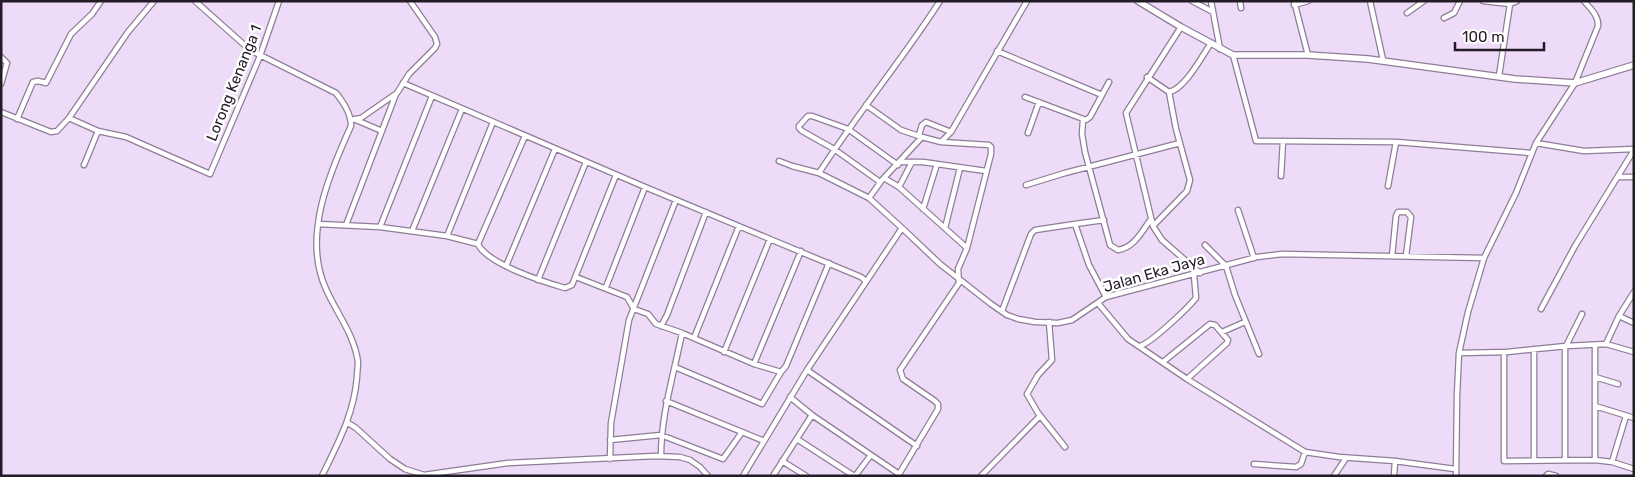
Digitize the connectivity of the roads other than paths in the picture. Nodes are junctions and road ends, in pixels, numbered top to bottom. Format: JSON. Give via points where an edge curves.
{"nodes":[{"id":1,"x":101,"y":1,"type":"edge"},
{"id":2,"x":154,"y":1,"type":"edge"},
{"id":3,"x":195,"y":1,"type":"edge"},
{"id":4,"x":279,"y":1,"type":"edge"},
{"id":5,"x":410,"y":1,"type":"edge"},
{"id":6,"x":940,"y":1,"type":"edge"},
{"id":7,"x":1027,"y":1,"type":"edge"},
{"id":8,"x":1138,"y":1,"type":"edge"},
{"id":9,"x":1152,"y":1,"type":"edge"},
{"id":10,"x":1192,"y":1,"type":"edge"},
{"id":11,"x":1211,"y":1,"type":"edge"},
{"id":12,"x":1240,"y":1,"type":"edge"},
{"id":13,"x":1308,"y":1,"type":"edge"},
{"id":14,"x":1370,"y":1,"type":"edge"},
{"id":15,"x":1424,"y":1,"type":"edge"},
{"id":16,"x":1460,"y":1,"type":"edge"},
{"id":17,"x":1483,"y":1,"type":"edge"},
{"id":18,"x":1517,"y":1,"type":"edge"},
{"id":19,"x":1584,"y":1,"type":"edge"},
{"id":20,"x":1294,"y":3,"type":"edge"},
{"id":21,"x":1510,"y":4,"type":"junction"},
{"id":22,"x":1148,"y":8,"type":"junction"},
{"id":23,"x":1241,"y":8,"type":"dead end"},
{"id":24,"x":1213,"y":12,"type":"junction"},
{"id":25,"x":1407,"y":13,"type":"dead end"},
{"id":26,"x":1444,"y":18,"type":"dead end"},
{"id":27,"x":1181,"y":28,"type":"junction"},
{"id":28,"x":1211,"y":43,"type":"junction"},
{"id":29,"x":1220,"y":49,"type":"junction"},
{"id":30,"x":997,"y":51,"type":"junction"},
{"id":31,"x":1232,"y":55,"type":"junction"},
{"id":32,"x":1308,"y":55,"type":"junction"},
{"id":33,"x":260,"y":56,"type":"junction"},
{"id":34,"x":1,"y":57,"type":"edge"},
{"id":35,"x":1383,"y":60,"type":"junction"},
{"id":36,"x":1634,"y":65,"type":"edge"},
{"id":37,"x":1498,"y":76,"type":"junction"},
{"id":38,"x":1147,"y":77,"type":"junction"},
{"id":39,"x":1109,"y":82,"type":"dead end"},
{"id":40,"x":403,"y":83,"type":"junction"},
{"id":41,"x":1,"y":84,"type":"edge"},
{"id":42,"x":1575,"y":84,"type":"junction"},
{"id":43,"x":1169,"y":92,"type":"junction"},
{"id":44,"x":397,"y":93,"type":"junction"},
{"id":45,"x":1102,"y":95,"type":"junction"},
{"id":46,"x":432,"y":96,"type":"junction"},
{"id":47,"x":1026,"y":97,"type":"dead end"},
{"id":48,"x":1038,"y":102,"type":"junction"},
{"id":49,"x":866,"y":106,"type":"junction"},
{"id":50,"x":462,"y":109,"type":"junction"},
{"id":51,"x":1,"y":112,"type":"edge"},
{"id":52,"x":69,"y":118,"type":"junction"},
{"id":53,"x":16,"y":119,"type":"junction"},
{"id":54,"x":354,"y":120,"type":"junction"},
{"id":55,"x":1083,"y":120,"type":"junction"},
{"id":56,"x":493,"y":122,"type":"junction"},
{"id":57,"x":848,"y":129,"type":"junction"},
{"id":58,"x":98,"y":131,"type":"junction"},
{"id":59,"x":382,"y":131,"type":"junction"},
{"id":60,"x":951,"y":132,"type":"junction"},
{"id":61,"x":1028,"y":133,"type":"dead end"},
{"id":62,"x":525,"y":136,"type":"junction"},
{"id":63,"x":921,"y":136,"type":"junction"},
{"id":64,"x":1283,"y":141,"type":"junction"},
{"id":65,"x":941,"y":142,"type":"junction"},
{"id":66,"x":1396,"y":142,"type":"junction"},
{"id":67,"x":1180,"y":143,"type":"junction"},
{"id":68,"x":1536,"y":143,"type":"junction"},
{"id":69,"x":555,"y":148,"type":"junction"},
{"id":70,"x":1634,"y":149,"type":"edge"},
{"id":71,"x":834,"y":150,"type":"junction"},
{"id":72,"x":1531,"y":153,"type":"junction"},
{"id":73,"x":1136,"y":154,"type":"junction"},
{"id":74,"x":779,"y":161,"type":"dead end"},
{"id":75,"x":586,"y":162,"type":"junction"},
{"id":76,"x":912,"y":162,"type":"junction"},
{"id":77,"x":899,"y":163,"type":"junction"},
{"id":78,"x":938,"y":164,"type":"junction"},
{"id":79,"x":84,"y":165,"type":"dead end"},
{"id":80,"x":1089,"y":166,"type":"junction"},
{"id":81,"x":960,"y":168,"type":"junction"},
{"id":82,"x":986,"y":171,"type":"junction"},
{"id":83,"x":819,"y":173,"type":"junction"},
{"id":84,"x":616,"y":175,"type":"junction"},
{"id":85,"x":1281,"y":176,"type":"dead end"},
{"id":86,"x":1618,"y":177,"type":"junction"},
{"id":87,"x":1634,"y":177,"type":"edge"},
{"id":88,"x":882,"y":180,"type":"junction"},
{"id":89,"x":1026,"y":185,"type":"dead end"},
{"id":90,"x":1388,"y":186,"type":"dead end"},
{"id":91,"x":645,"y":187,"type":"junction"},
{"id":92,"x":899,"y":187,"type":"junction"},
{"id":93,"x":869,"y":198,"type":"junction"},
{"id":94,"x":676,"y":200,"type":"junction"},
{"id":95,"x":923,"y":208,"type":"junction"},
{"id":96,"x":1238,"y":210,"type":"dead end"},
{"id":97,"x":706,"y":212,"type":"junction"},
{"id":98,"x":1151,"y":219,"type":"junction"},
{"id":99,"x":1104,"y":220,"type":"junction"},
{"id":100,"x":318,"y":224,"type":"junction"},
{"id":101,"x":1075,"y":224,"type":"junction"},
{"id":102,"x":346,"y":225,"type":"junction"},
{"id":103,"x":739,"y":226,"type":"junction"},
{"id":104,"x":1153,"y":226,"type":"junction"},
{"id":105,"x":380,"y":227,"type":"junction"},
{"id":106,"x":902,"y":228,"type":"junction"},
{"id":107,"x":945,"y":228,"type":"junction"},
{"id":108,"x":412,"y":231,"type":"junction"},
{"id":109,"x":447,"y":236,"type":"junction"},
{"id":110,"x":770,"y":238,"type":"junction"},
{"id":111,"x":478,"y":244,"type":"junction"},
{"id":112,"x":1205,"y":245,"type":"dead end"},
{"id":113,"x":966,"y":248,"type":"junction"},
{"id":114,"x":801,"y":251,"type":"junction"},
{"id":115,"x":1392,"y":256,"type":"junction"},
{"id":116,"x":1406,"y":256,"type":"junction"},
{"id":117,"x":1254,"y":258,"type":"junction"},
{"id":118,"x":1484,"y":258,"type":"junction"},
{"id":119,"x":829,"y":263,"type":"junction"},
{"id":120,"x":506,"y":266,"type":"junction"},
{"id":121,"x":1226,"y":266,"type":"junction"},
{"id":122,"x":1200,"y":273,"type":"junction"},
{"id":123,"x":1194,"y":275,"type":"junction"},
{"id":124,"x":576,"y":277,"type":"junction"},
{"id":125,"x":538,"y":280,"type":"junction"},
{"id":126,"x":960,"y":280,"type":"junction"},
{"id":127,"x":866,"y":281,"type":"junction"},
{"id":128,"x":606,"y":287,"type":"junction"},
{"id":129,"x":1634,"y":292,"type":"edge"},
{"id":130,"x":1106,"y":298,"type":"junction"},
{"id":131,"x":1098,"y":303,"type":"junction"},
{"id":132,"x":633,"y":307,"type":"junction"},
{"id":133,"x":1541,"y":309,"type":"dead end"},
{"id":134,"x":1002,"y":311,"type":"junction"},
{"id":135,"x":1582,"y":314,"type":"dead end"},
{"id":136,"x":1619,"y":316,"type":"junction"},
{"id":137,"x":1049,"y":322,"type":"junction"},
{"id":138,"x":1246,"y":322,"type":"junction"},
{"id":139,"x":1634,"y":323,"type":"edge"},
{"id":140,"x":662,"y":326,"type":"junction"},
{"id":141,"x":1222,"y":332,"type":"junction"},
{"id":142,"x":682,"y":333,"type":"junction"},
{"id":143,"x":694,"y":338,"type":"junction"},
{"id":144,"x":1606,"y":344,"type":"junction"},
{"id":145,"x":1595,"y":345,"type":"junction"},
{"id":146,"x":1140,"y":346,"type":"junction"},
{"id":147,"x":1566,"y":346,"type":"junction"},
{"id":148,"x":1534,"y":349,"type":"junction"},
{"id":149,"x":724,"y":352,"type":"junction"},
{"id":150,"x":1504,"y":352,"type":"junction"},
{"id":151,"x":1634,"y":352,"type":"edge"},
{"id":152,"x":1460,"y":353,"type":"junction"},
{"id":153,"x":1259,"y":354,"type":"dead end"},
{"id":154,"x":1163,"y":362,"type":"junction"},
{"id":155,"x":754,"y":364,"type":"junction"},
{"id":156,"x":676,"y":367,"type":"junction"},
{"id":157,"x":807,"y":370,"type":"junction"},
{"id":158,"x":781,"y":372,"type":"junction"},
{"id":159,"x":1595,"y":377,"type":"junction"},
{"id":160,"x":1187,"y":379,"type":"junction"},
{"id":161,"x":1618,"y":384,"type":"dead end"},
{"id":162,"x":790,"y":397,"type":"junction"},
{"id":163,"x":666,"y":402,"type":"junction"},
{"id":164,"x":1595,"y":406,"type":"junction"},
{"id":165,"x":812,"y":415,"type":"junction"},
{"id":166,"x":1040,"y":416,"type":"junction"},
{"id":167,"x":1626,"y":416,"type":"junction"},
{"id":168,"x":1634,"y":418,"type":"edge"},
{"id":169,"x":348,"y":423,"type":"junction"},
{"id":170,"x":742,"y":432,"type":"junction"},
{"id":171,"x":661,"y":435,"type":"junction"},
{"id":172,"x":797,"y":439,"type":"junction"},
{"id":173,"x":610,"y":440,"type":"junction"},
{"id":174,"x":764,"y":441,"type":"junction"},
{"id":175,"x":917,"y":446,"type":"junction"},
{"id":176,"x":1066,"y":447,"type":"dead end"},
{"id":177,"x":1304,"y":452,"type":"junction"},
{"id":178,"x":871,"y":455,"type":"junction"},
{"id":179,"x":661,"y":456,"type":"junction"},
{"id":180,"x":610,"y":458,"type":"junction"},
{"id":181,"x":1346,"y":458,"type":"junction"},
{"id":182,"x":1565,"y":460,"type":"junction"},
{"id":183,"x":1595,"y":460,"type":"junction"},
{"id":184,"x":782,"y":461,"type":"junction"},
{"id":185,"x":1395,"y":461,"type":"junction"},
{"id":186,"x":1534,"y":461,"type":"junction"},
{"id":187,"x":1612,"y":462,"type":"junction"},
{"id":188,"x":1254,"y":464,"type":"dead end"},
{"id":189,"x":1634,"y":469,"type":"edge"},
{"id":190,"x":1455,"y":470,"type":"junction"},
{"id":191,"x":425,"y":475,"type":"edge"},
{"id":192,"x":898,"y":475,"type":"edge"},
{"id":193,"x":322,"y":476,"type":"edge"},
{"id":194,"x":708,"y":476,"type":"edge"},
{"id":195,"x":743,"y":476,"type":"edge"},
{"id":196,"x":773,"y":476,"type":"edge"},
{"id":197,"x":806,"y":476,"type":"edge"},
{"id":198,"x":854,"y":476,"type":"edge"},
{"id":199,"x":981,"y":476,"type":"edge"},
{"id":200,"x":1334,"y":476,"type":"edge"},
{"id":201,"x":1394,"y":476,"type":"edge"},
{"id":202,"x":1456,"y":476,"type":"edge"},
{"id":203,"x":1546,"y":476,"type":"edge"},
{"id":204,"x":1556,"y":476,"type":"edge"}],
"edges":[{"from":1,"to":53,"type":"street","via":[[71,34],[46,83],[33,82]]},
{"from":2,"to":52,"type":"street","via":[[128,32]]},
{"from":3,"to":33,"type":"street"},
{"from":4,"to":33,"type":"street","name":"Lorong Kenanga 1"},
{"from":5,"to":40,"type":"street","via":[[430,28],[436,44]]},
{"from":6,"to":49,"type":"street"},
{"from":7,"to":30,"type":"street"},
{"from":8,"to":22,"type":"street"},
{"from":9,"to":22,"type":"street"},
{"from":10,"to":24,"type":"street"},
{"from":11,"to":24,"type":"street"},
{"from":12,"to":23,"type":"street"},
{"from":13,"to":20,"type":"street"},
{"from":14,"to":35,"type":"street"},
{"from":15,"to":25,"type":"street"},
{"from":16,"to":26,"type":"street","via":[[1454,13]]},
{"from":17,"to":21,"type":"street"},
{"from":18,"to":21,"type":"street"},
{"from":19,"to":42,"type":"street","via":[[1599,21]]},
{"from":20,"to":32,"type":"street"},
{"from":21,"to":37,"type":"street"},
{"from":22,"to":27,"type":"street"},
{"from":24,"to":29,"type":"street"},
{"from":27,"to":28,"type":"street"},
{"from":27,"to":38,"type":"street"},
{"from":28,"to":29,"type":"street"},
{"from":28,"to":43,"type":"street","via":[[1183,84]]},
{"from":29,"to":31,"type":"street"},
{"from":30,"to":45,"type":"street"},
{"from":30,"to":60,"type":"street"},
{"from":31,"to":32,"type":"street"},
{"from":31,"to":64,"type":"street","via":[[1256,141]]},
{"from":32,"to":35,"type":"street"},
{"from":33,"to":54,"type":"street","via":[[336,93]]},
{"from":33,"to":58,"type":"street","name":"Lorong Kenanga 1","via":[[210,174],[126,137]]},
{"from":34,"to":41,"type":"street","via":[[7,63]]},
{"from":35,"to":37,"type":"street"},
{"from":36,"to":42,"type":"street"},
{"from":37,"to":42,"type":"street"},
{"from":38,"to":43,"type":"street"},
{"from":38,"to":73,"type":"street","via":[[1126,113]]},
{"from":39,"to":45,"type":"street"},
{"from":40,"to":44,"type":"street"},
{"from":40,"to":46,"type":"street"},
{"from":42,"to":68,"type":"street"},
{"from":43,"to":67,"type":"street"},
{"from":44,"to":54,"type":"street"},
{"from":44,"to":59,"type":"street"},
{"from":45,"to":55,"type":"street","via":[[1090,117]]},
{"from":46,"to":50,"type":"street"},
{"from":46,"to":105,"type":"street"},
{"from":47,"to":48,"type":"street"},
{"from":48,"to":55,"type":"street"},
{"from":48,"to":61,"type":"street"},
{"from":49,"to":57,"type":"street"},
{"from":49,"to":63,"type":"street","via":[[902,130]]},
{"from":50,"to":56,"type":"street"},
{"from":50,"to":108,"type":"street"},
{"from":51,"to":53,"type":"street"},
{"from":52,"to":53,"type":"street","via":[[54,132]]},
{"from":52,"to":58,"type":"street"},
{"from":54,"to":59,"type":"street"},
{"from":54,"to":100,"type":"street","via":[[327,183]]},
{"from":55,"to":80,"type":"street","via":[[1082,134]]},
{"from":56,"to":62,"type":"street"},
{"from":56,"to":109,"type":"street"},
{"from":57,"to":71,"type":"street"},
{"from":57,"to":71,"type":"street","via":[[812,116],[799,126]]},
{"from":57,"to":77,"type":"street"},
{"from":58,"to":79,"type":"street"},
{"from":59,"to":102,"type":"street"},
{"from":60,"to":63,"type":"street","via":[[926,122],[922,125]]},
{"from":60,"to":65,"type":"street"},
{"from":62,"to":69,"type":"street"},
{"from":62,"to":111,"type":"street"},
{"from":63,"to":65,"type":"street"},
{"from":63,"to":77,"type":"street"},
{"from":64,"to":66,"type":"street"},
{"from":64,"to":85,"type":"street"},
{"from":65,"to":82,"type":"street","via":[[990,145]]},
{"from":66,"to":72,"type":"street"},
{"from":66,"to":90,"type":"street"},
{"from":67,"to":73,"type":"street"},
{"from":67,"to":104,"type":"street","via":[[1189,186]]},
{"from":68,"to":70,"type":"street","via":[[1584,151]]},
{"from":68,"to":72,"type":"street"},
{"from":69,"to":75,"type":"street"},
{"from":69,"to":120,"type":"street"},
{"from":70,"to":86,"type":"street"},
{"from":71,"to":83,"type":"street"},
{"from":71,"to":88,"type":"street"},
{"from":72,"to":118,"type":"street","via":[[1516,193]]},
{"from":73,"to":80,"type":"street"},
{"from":73,"to":98,"type":"street"},
{"from":74,"to":83,"type":"street","name":"Jalan Eka Jaya"},
{"from":75,"to":84,"type":"street"},
{"from":75,"to":125,"type":"street"},
{"from":76,"to":77,"type":"street"},
{"from":76,"to":78,"type":"street"},
{"from":76,"to":92,"type":"street"},
{"from":77,"to":88,"type":"street"},
{"from":78,"to":81,"type":"street"},
{"from":78,"to":95,"type":"street"},
{"from":80,"to":89,"type":"street"},
{"from":80,"to":99,"type":"street"},
{"from":81,"to":82,"type":"street"},
{"from":81,"to":107,"type":"street"},
{"from":82,"to":113,"type":"street"},
{"from":83,"to":93,"type":"street","name":"Jalan Eka Jaya"},
{"from":84,"to":91,"type":"street"},
{"from":84,"to":124,"type":"street"},
{"from":86,"to":87,"type":"street"},
{"from":86,"to":133,"type":"street"},
{"from":88,"to":92,"type":"street"},
{"from":88,"to":93,"type":"street"},
{"from":91,"to":94,"type":"street"},
{"from":91,"to":128,"type":"street"},
{"from":92,"to":95,"type":"street"},
{"from":93,"to":106,"type":"street","name":"Jalan Eka Jaya"},
{"from":94,"to":97,"type":"street"},
{"from":94,"to":132,"type":"street"},
{"from":95,"to":107,"type":"street"},
{"from":96,"to":117,"type":"street"},
{"from":97,"to":103,"type":"street"},
{"from":97,"to":140,"type":"street"},
{"from":98,"to":99,"type":"street","via":[[1128,248],[1118,250],[1110,245]]},
{"from":98,"to":104,"type":"street"},
{"from":99,"to":101,"type":"street"},
{"from":100,"to":102,"type":"street"},
{"from":100,"to":169,"type":"street","via":[[319,270],[351,334],[358,363],[356,393]]},
{"from":101,"to":130,"type":"street","via":[[1089,265]]},
{"from":101,"to":134,"type":"street","via":[[1035,230],[1031,234]]},
{"from":102,"to":105,"type":"street"},
{"from":103,"to":110,"type":"street"},
{"from":103,"to":143,"type":"street"},
{"from":104,"to":122,"type":"street","via":[[1162,240]]},
{"from":105,"to":108,"type":"street"},
{"from":106,"to":126,"type":"street","name":"Jalan Eka Jaya"},
{"from":106,"to":127,"type":"street"},
{"from":107,"to":113,"type":"street"},
{"from":108,"to":109,"type":"street"},
{"from":109,"to":111,"type":"street"},
{"from":110,"to":114,"type":"street"},
{"from":110,"to":149,"type":"street"},
{"from":111,"to":120,"type":"street","via":[[484,252]]},
{"from":112,"to":121,"type":"street"},
{"from":113,"to":126,"type":"street","via":[[958,269]]},
{"from":114,"to":119,"type":"street"},
{"from":114,"to":155,"type":"street"},
{"from":115,"to":116,"type":"street","name":"Jalan Eka Jaya"},
{"from":115,"to":116,"type":"street","via":[[1396,216],[1401,211],[1408,212],[1411,217]]},
{"from":115,"to":117,"type":"street","name":"Jalan Eka Jaya","via":[[1282,254]]},
{"from":116,"to":118,"type":"street","name":"Jalan Eka Jaya"},
{"from":117,"to":121,"type":"street","name":"Jalan Eka Jaya"},
{"from":118,"to":152,"type":"street"},
{"from":119,"to":127,"type":"street"},
{"from":119,"to":158,"type":"street"},
{"from":120,"to":125,"type":"street"},
{"from":121,"to":122,"type":"street","name":"Jalan Eka Jaya"},
{"from":121,"to":138,"type":"street"},
{"from":122,"to":123,"type":"street","name":"Jalan Eka Jaya"},
{"from":123,"to":130,"type":"street","name":"Jalan Eka Jaya"},
{"from":123,"to":146,"type":"street","via":[[1196,298],[1150,341]]},
{"from":124,"to":125,"type":"street","via":[[565,288]]},
{"from":124,"to":128,"type":"street"},
{"from":126,"to":134,"type":"street","name":"Jalan Eka Jaya"},
{"from":126,"to":175,"type":"street","via":[[900,370],[903,379],[938,404]]},
{"from":127,"to":157,"type":"street"},
{"from":128,"to":132,"type":"street","via":[[627,297]]},
{"from":129,"to":136,"type":"street"},
{"from":130,"to":131,"type":"street","name":"Jalan Eka Jaya"},
{"from":131,"to":137,"type":"street","name":"Jalan Eka Jaya","via":[[1072,320]]},
{"from":131,"to":146,"type":"street","via":[[1119,331]]},
{"from":132,"to":140,"type":"street"},
{"from":132,"to":173,"type":"street","via":[[628,320]]},
{"from":134,"to":137,"type":"street","name":"Jalan Eka Jaya","via":[[1018,319]]},
{"from":135,"to":147,"type":"street"},
{"from":136,"to":139,"type":"street"},
{"from":136,"to":144,"type":"street"},
{"from":137,"to":166,"type":"street","via":[[1052,360],[1027,394]]},
{"from":138,"to":141,"type":"street"},
{"from":138,"to":153,"type":"street"},
{"from":140,"to":142,"type":"street"},
{"from":141,"to":154,"type":"street","via":[[1210,324]]},
{"from":141,"to":160,"type":"street","via":[[1227,343]]},
{"from":142,"to":143,"type":"street"},
{"from":142,"to":156,"type":"street"},
{"from":143,"to":149,"type":"street"},
{"from":144,"to":145,"type":"street"},
{"from":144,"to":151,"type":"street"},
{"from":145,"to":147,"type":"street"},
{"from":145,"to":159,"type":"street"},
{"from":146,"to":154,"type":"street"},
{"from":147,"to":148,"type":"street"},
{"from":147,"to":182,"type":"street"},
{"from":148,"to":150,"type":"street"},
{"from":148,"to":186,"type":"street"},
{"from":149,"to":155,"type":"street"},
{"from":150,"to":152,"type":"street"},
{"from":150,"to":186,"type":"street","via":[[1504,461]]},
{"from":152,"to":190,"type":"street"},
{"from":154,"to":160,"type":"street"},
{"from":155,"to":158,"type":"street"},
{"from":156,"to":158,"type":"street","via":[[762,404]]},
{"from":156,"to":163,"type":"street"},
{"from":157,"to":162,"type":"street"},
{"from":157,"to":175,"type":"street"},
{"from":159,"to":161,"type":"street"},
{"from":159,"to":164,"type":"street"},
{"from":160,"to":177,"type":"street"},
{"from":162,"to":165,"type":"street"},
{"from":162,"to":174,"type":"street"},
{"from":163,"to":170,"type":"street"},
{"from":163,"to":171,"type":"street"},
{"from":164,"to":167,"type":"street"},
{"from":164,"to":183,"type":"street"},
{"from":165,"to":172,"type":"street"},
{"from":165,"to":178,"type":"street"},
{"from":166,"to":176,"type":"street"},
{"from":166,"to":199,"type":"street"},
{"from":167,"to":168,"type":"street"},
{"from":167,"to":187,"type":"street"},
{"from":169,"to":191,"type":"street","via":[[390,459],[405,469]]},
{"from":169,"to":193,"type":"street"},
{"from":170,"to":171,"type":"street","via":[[725,458],[720,460]]},
{"from":170,"to":174,"type":"street"},
{"from":171,"to":173,"type":"street"},
{"from":171,"to":179,"type":"street"},
{"from":172,"to":184,"type":"street"},
{"from":172,"to":198,"type":"street"},
{"from":173,"to":180,"type":"street"},
{"from":174,"to":195,"type":"street"},
{"from":175,"to":192,"type":"street"},
{"from":177,"to":181,"type":"street"},
{"from":177,"to":188,"type":"street","via":[[1301,464],[1296,467]]},
{"from":178,"to":192,"type":"street"},
{"from":178,"to":198,"type":"street"},
{"from":179,"to":180,"type":"street"},
{"from":179,"to":194,"type":"street","via":[[690,460]]},
{"from":180,"to":191,"type":"street","via":[[508,463]]},
{"from":181,"to":185,"type":"street"},
{"from":181,"to":200,"type":"street"},
{"from":182,"to":183,"type":"street"},
{"from":182,"to":186,"type":"street"},
{"from":183,"to":187,"type":"street"},
{"from":184,"to":196,"type":"street"},
{"from":184,"to":197,"type":"street"},
{"from":185,"to":190,"type":"street"},
{"from":185,"to":201,"type":"street"},
{"from":187,"to":189,"type":"street"},
{"from":190,"to":202,"type":"street"},
{"from":203,"to":204,"type":"street"}]}
